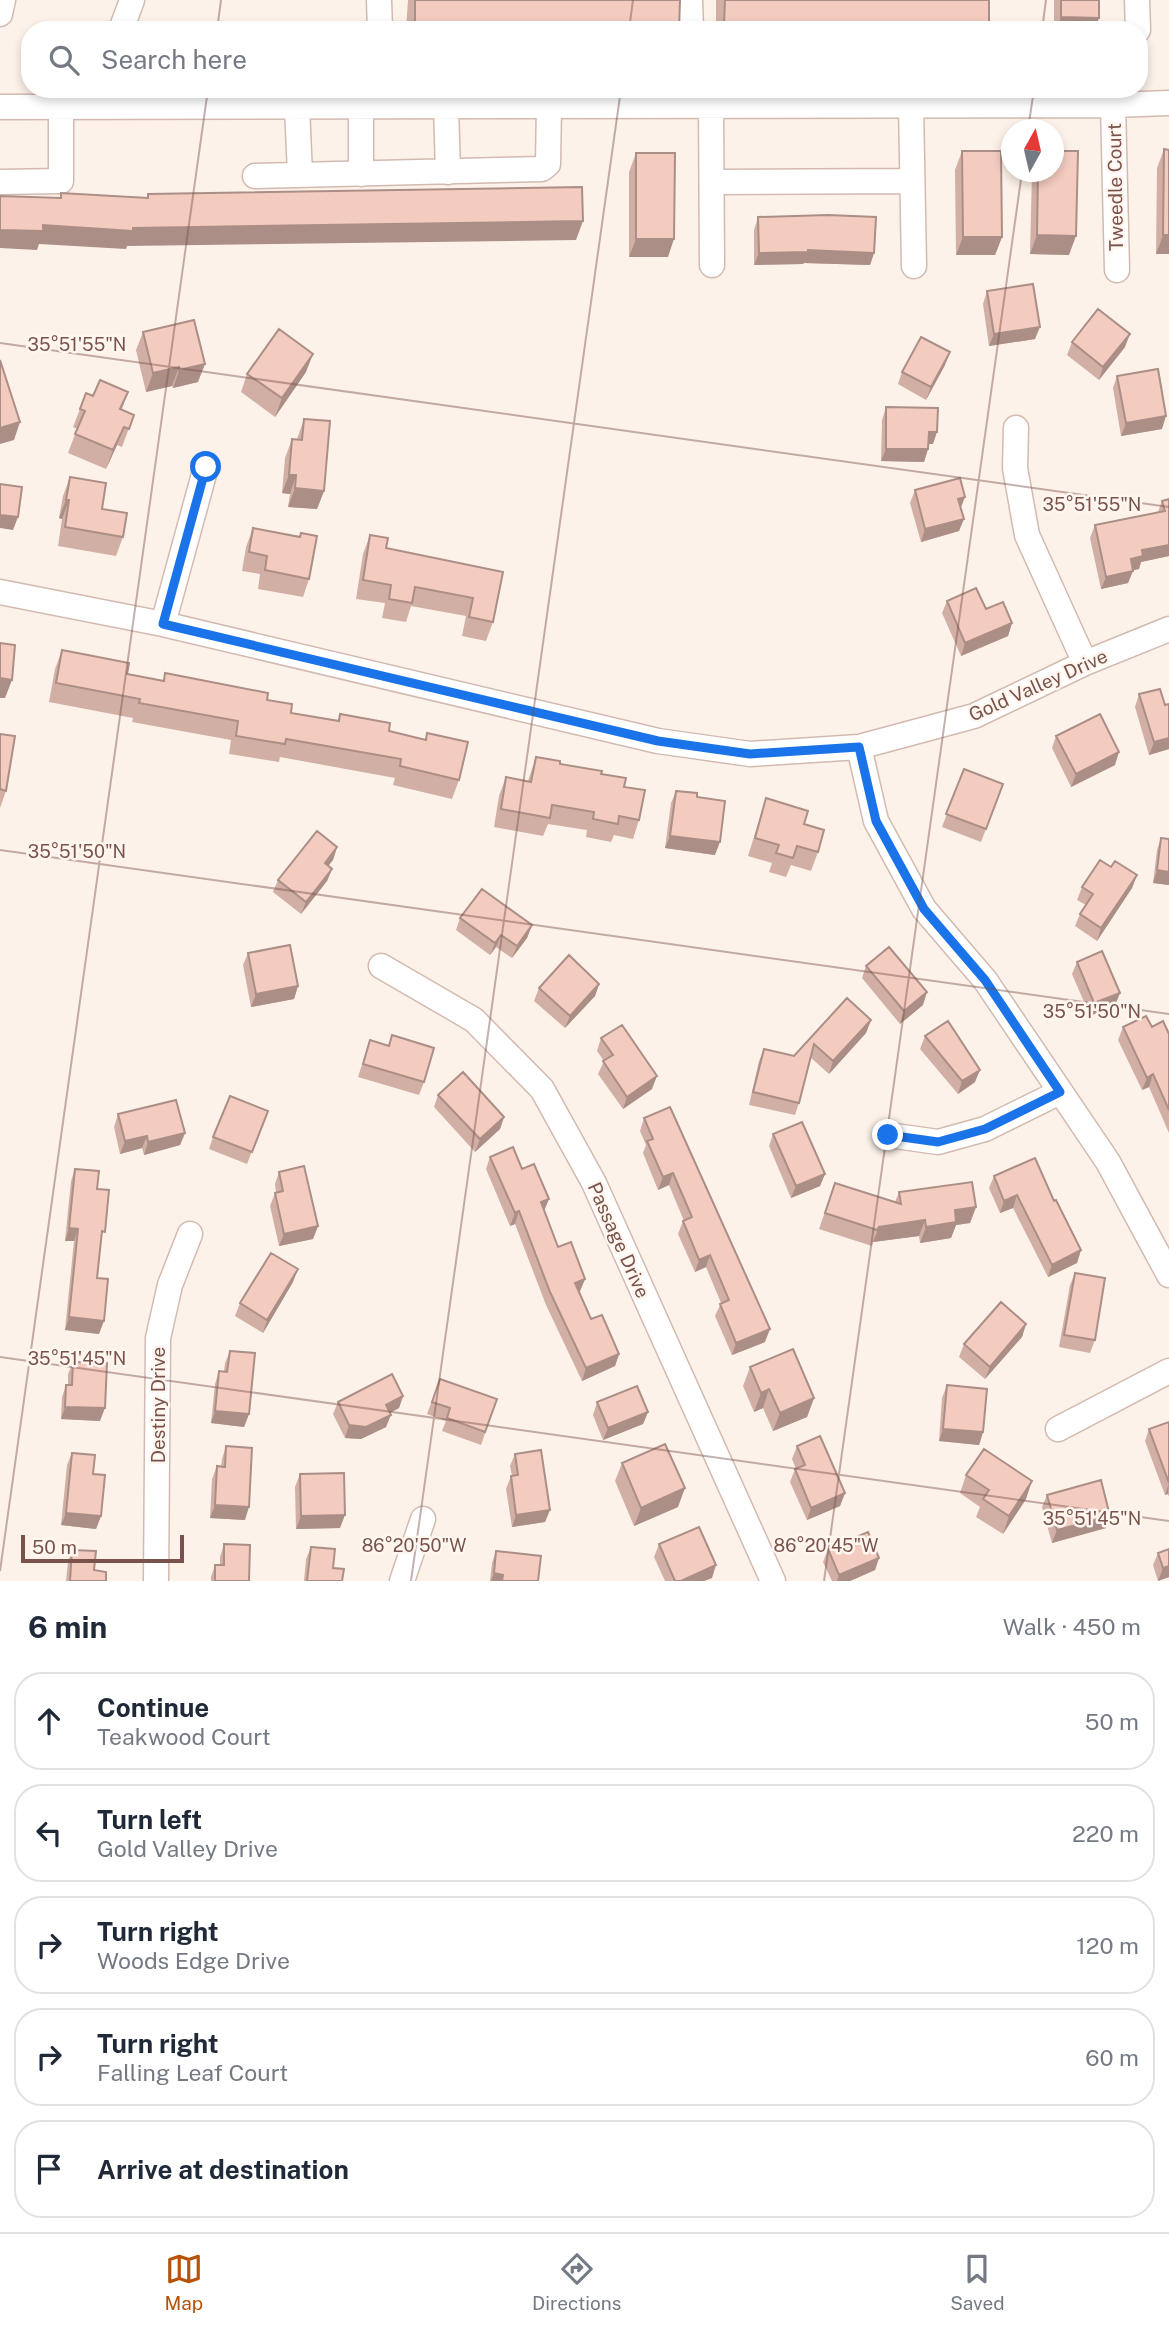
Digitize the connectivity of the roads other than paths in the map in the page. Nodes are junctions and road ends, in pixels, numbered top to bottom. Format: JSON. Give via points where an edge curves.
{"nodes":[{"id":1,"x":3,"y":0,"type":"edge"},
{"id":2,"x":132,"y":0,"type":"edge"},
{"id":3,"x":379,"y":0,"type":"edge"},
{"id":4,"x":691,"y":0,"type":"edge"},
{"id":5,"x":1138,"y":0,"type":"edge"},
{"id":6,"x":0,"y":14,"type":"edge"},
{"id":7,"x":124,"y":21,"type":"edge"},
{"id":8,"x":380,"y":21,"type":"edge"},
{"id":9,"x":691,"y":21,"type":"edge"},
{"id":10,"x":1138,"y":21,"type":"edge"},
{"id":11,"x":95,"y":98,"type":"edge"},
{"id":12,"x":1132,"y":98,"type":"edge"},
{"id":13,"x":1147,"y":98,"type":"edge"},
{"id":14,"x":374,"y":100,"type":"edge"},
{"id":15,"x":699,"y":100,"type":"edge"},
{"id":16,"x":1169,"y":103,"type":"edge"},
{"id":17,"x":549,"y":105,"type":"junction"},
{"id":18,"x":911,"y":105,"type":"junction"},
{"id":19,"x":1113,"y":105,"type":"junction"},
{"id":20,"x":297,"y":106,"type":"junction"},
{"id":21,"x":446,"y":106,"type":"junction"},
{"id":22,"x":0,"y":107,"type":"edge"},
{"id":23,"x":61,"y":107,"type":"junction"},
{"id":24,"x":448,"y":172,"type":"junction"},
{"id":25,"x":361,"y":174,"type":"junction"},
{"id":26,"x":300,"y":175,"type":"junction"},
{"id":27,"x":256,"y":176,"type":"dead end"},
{"id":28,"x":912,"y":181,"type":"junction"},
{"id":29,"x":0,"y":182,"type":"edge"},
{"id":30,"x":712,"y":182,"type":"junction"},
{"id":31,"x":712,"y":265,"type":"dead end"},
{"id":32,"x":914,"y":265,"type":"dead end"},
{"id":33,"x":1117,"y":270,"type":"dead end"},
{"id":34,"x":1016,"y":428,"type":"dead end"},
{"id":35,"x":206,"y":467,"type":"dead end"},
{"id":36,"x":0,"y":592,"type":"edge"},
{"id":37,"x":163,"y":624,"type":"junction"},
{"id":38,"x":1169,"y":629,"type":"edge"},
{"id":39,"x":1085,"y":663,"type":"junction"},
{"id":40,"x":859,"y":747,"type":"junction"},
{"id":41,"x":381,"y":966,"type":"dead end"},
{"id":42,"x":1060,"y":1092,"type":"junction"},
{"id":43,"x":888,"y":1135,"type":"dead end"},
{"id":44,"x":190,"y":1234,"type":"dead end"},
{"id":45,"x":1169,"y":1275,"type":"edge"},
{"id":46,"x":1169,"y":1371,"type":"edge"},
{"id":47,"x":1058,"y":1429,"type":"dead end"},
{"id":48,"x":423,"y":1519,"type":"dead end"},
{"id":49,"x":156,"y":1581,"type":"edge"},
{"id":50,"x":402,"y":1581,"type":"edge"},
{"id":51,"x":773,"y":1581,"type":"edge"}],
"edges":[{"from":1,"to":6,"type":"street"},
{"from":2,"to":7,"type":"street"},
{"from":3,"to":8,"type":"street"},
{"from":4,"to":9,"type":"street"},
{"from":5,"to":10,"type":"street"},
{"from":11,"to":20,"type":"street"},
{"from":11,"to":23,"type":"street"},
{"from":12,"to":19,"type":"street"},
{"from":13,"to":16,"type":"street"},
{"from":14,"to":20,"type":"street"},
{"from":14,"to":21,"type":"street"},
{"from":14,"to":25,"type":"street"},
{"from":15,"to":17,"type":"street"},
{"from":15,"to":18,"type":"street"},
{"from":15,"to":30,"type":"street"},
{"from":17,"to":21,"type":"street"},
{"from":17,"to":24,"type":"street","via":[[548,164],[542,170]]},
{"from":18,"to":19,"type":"street"},
{"from":18,"to":28,"type":"street"},
{"from":19,"to":33,"type":"street","name":"Tweedle Court"},
{"from":20,"to":26,"type":"street"},
{"from":21,"to":24,"type":"street"},
{"from":22,"to":23,"type":"street"},
{"from":23,"to":29,"type":"street","via":[[61,181]]},
{"from":24,"to":25,"type":"street"},
{"from":25,"to":26,"type":"street"},
{"from":26,"to":27,"type":"street"},
{"from":28,"to":30,"type":"street"},
{"from":28,"to":32,"type":"street"},
{"from":30,"to":31,"type":"street"},
{"from":34,"to":39,"type":"street","via":[[1015,468],[1027,535]]},
{"from":35,"to":37,"type":"street"},
{"from":36,"to":37,"type":"street","name":"Gold Valley Drive"},
{"from":37,"to":40,"type":"street","name":"Gold Valley Drive","via":[[658,741],[750,754]]},
{"from":38,"to":39,"type":"street","name":"Gold Valley Drive"},
{"from":39,"to":40,"type":"street","name":"Gold Valley Drive","via":[[974,716]]},
{"from":40,"to":42,"type":"street","via":[[876,821],[924,909],[985,980]]},
{"from":41,"to":51,"type":"street","name":"Passage Drive","via":[[474,1020],[542,1089],[594,1183]]},
{"from":42,"to":43,"type":"street","via":[[985,1129],[938,1142]]},
{"from":42,"to":45,"type":"street","via":[[1108,1162]]},
{"from":44,"to":49,"type":"street","name":"Destiny Drive","via":[[170,1285],[158,1338]]},
{"from":46,"to":47,"type":"street"},
{"from":48,"to":50,"type":"street"}]}
